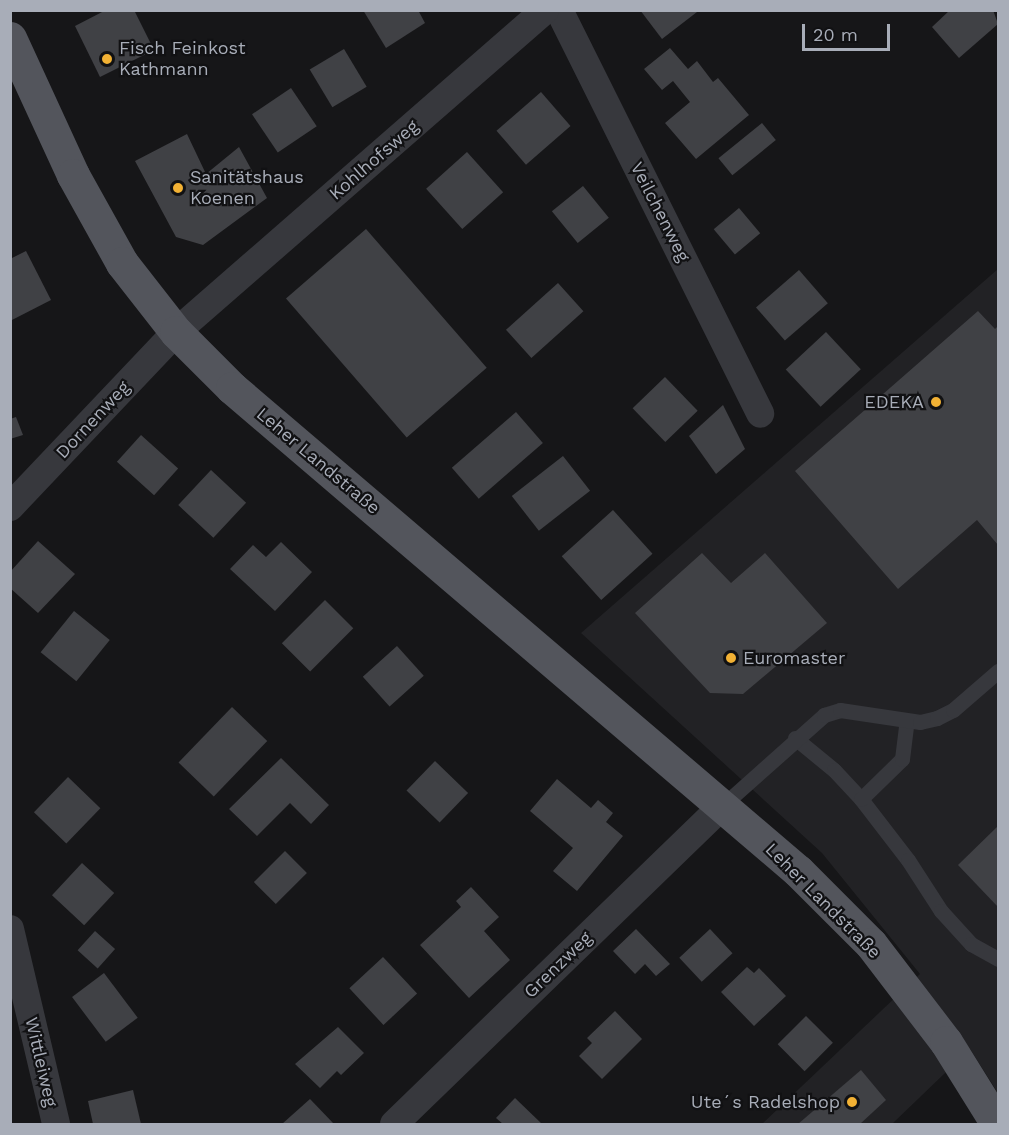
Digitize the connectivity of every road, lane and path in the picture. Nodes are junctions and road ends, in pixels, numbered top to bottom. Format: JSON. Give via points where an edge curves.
{"nodes":[{"id":1,"x":545,"y":10,"type":"edge"},
{"id":2,"x":559,"y":10,"type":"edge"},
{"id":3,"x":10,"y":38,"type":"edge"},
{"id":4,"x":176,"y":332,"type":"junction"},
{"id":5,"x":760,"y":414,"type":"dead end"},
{"id":6,"x":10,"y":507,"type":"edge"},
{"id":7,"x":999,"y":671,"type":"edge"},
{"id":8,"x":907,"y":720,"type":"junction"},
{"id":9,"x":795,"y":738,"type":"junction"},
{"id":10,"x":861,"y":799,"type":"junction"},
{"id":11,"x":722,"y":806,"type":"junction"},
{"id":12,"x":10,"y":929,"type":"edge"},
{"id":13,"x":999,"y":959,"type":"edge"},
{"id":14,"x":56,"y":1125,"type":"edge"},
{"id":15,"x":394,"y":1125,"type":"edge"},
{"id":16,"x":997,"y":1125,"type":"edge"}],
"edges":[{"from":1,"to":4,"type":"street","name":"Kohlhofsweg"},
{"from":2,"to":5,"type":"street","name":"Veilchenweg"},
{"from":3,"to":4,"type":"main road","name":"Leher Landstraße","via":[[84,194],[123,262]]},
{"from":4,"to":6,"type":"street","name":"Dornenweg"},
{"from":4,"to":11,"type":"main road","name":"Leher Landstraße","via":[[232,388]]},
{"from":7,"to":8,"type":"lane","via":[[953,710],[920,722]]},
{"from":8,"to":9,"type":"lane","via":[[840,710],[824,715]]},
{"from":8,"to":10,"type":"lane","via":[[902,759]]},
{"from":9,"to":10,"type":"lane"},
{"from":9,"to":11,"type":"lane"},
{"from":10,"to":13,"type":"lane","via":[[908,860],[940,911],[971,944]]},
{"from":11,"to":15,"type":"street","name":"Grenzweg"},
{"from":11,"to":16,"type":"main road","name":"Leher Landstraße","via":[[798,871],[871,944],[959,1061]]},
{"from":12,"to":14,"type":"street","name":"Wittleiweg"}]}
